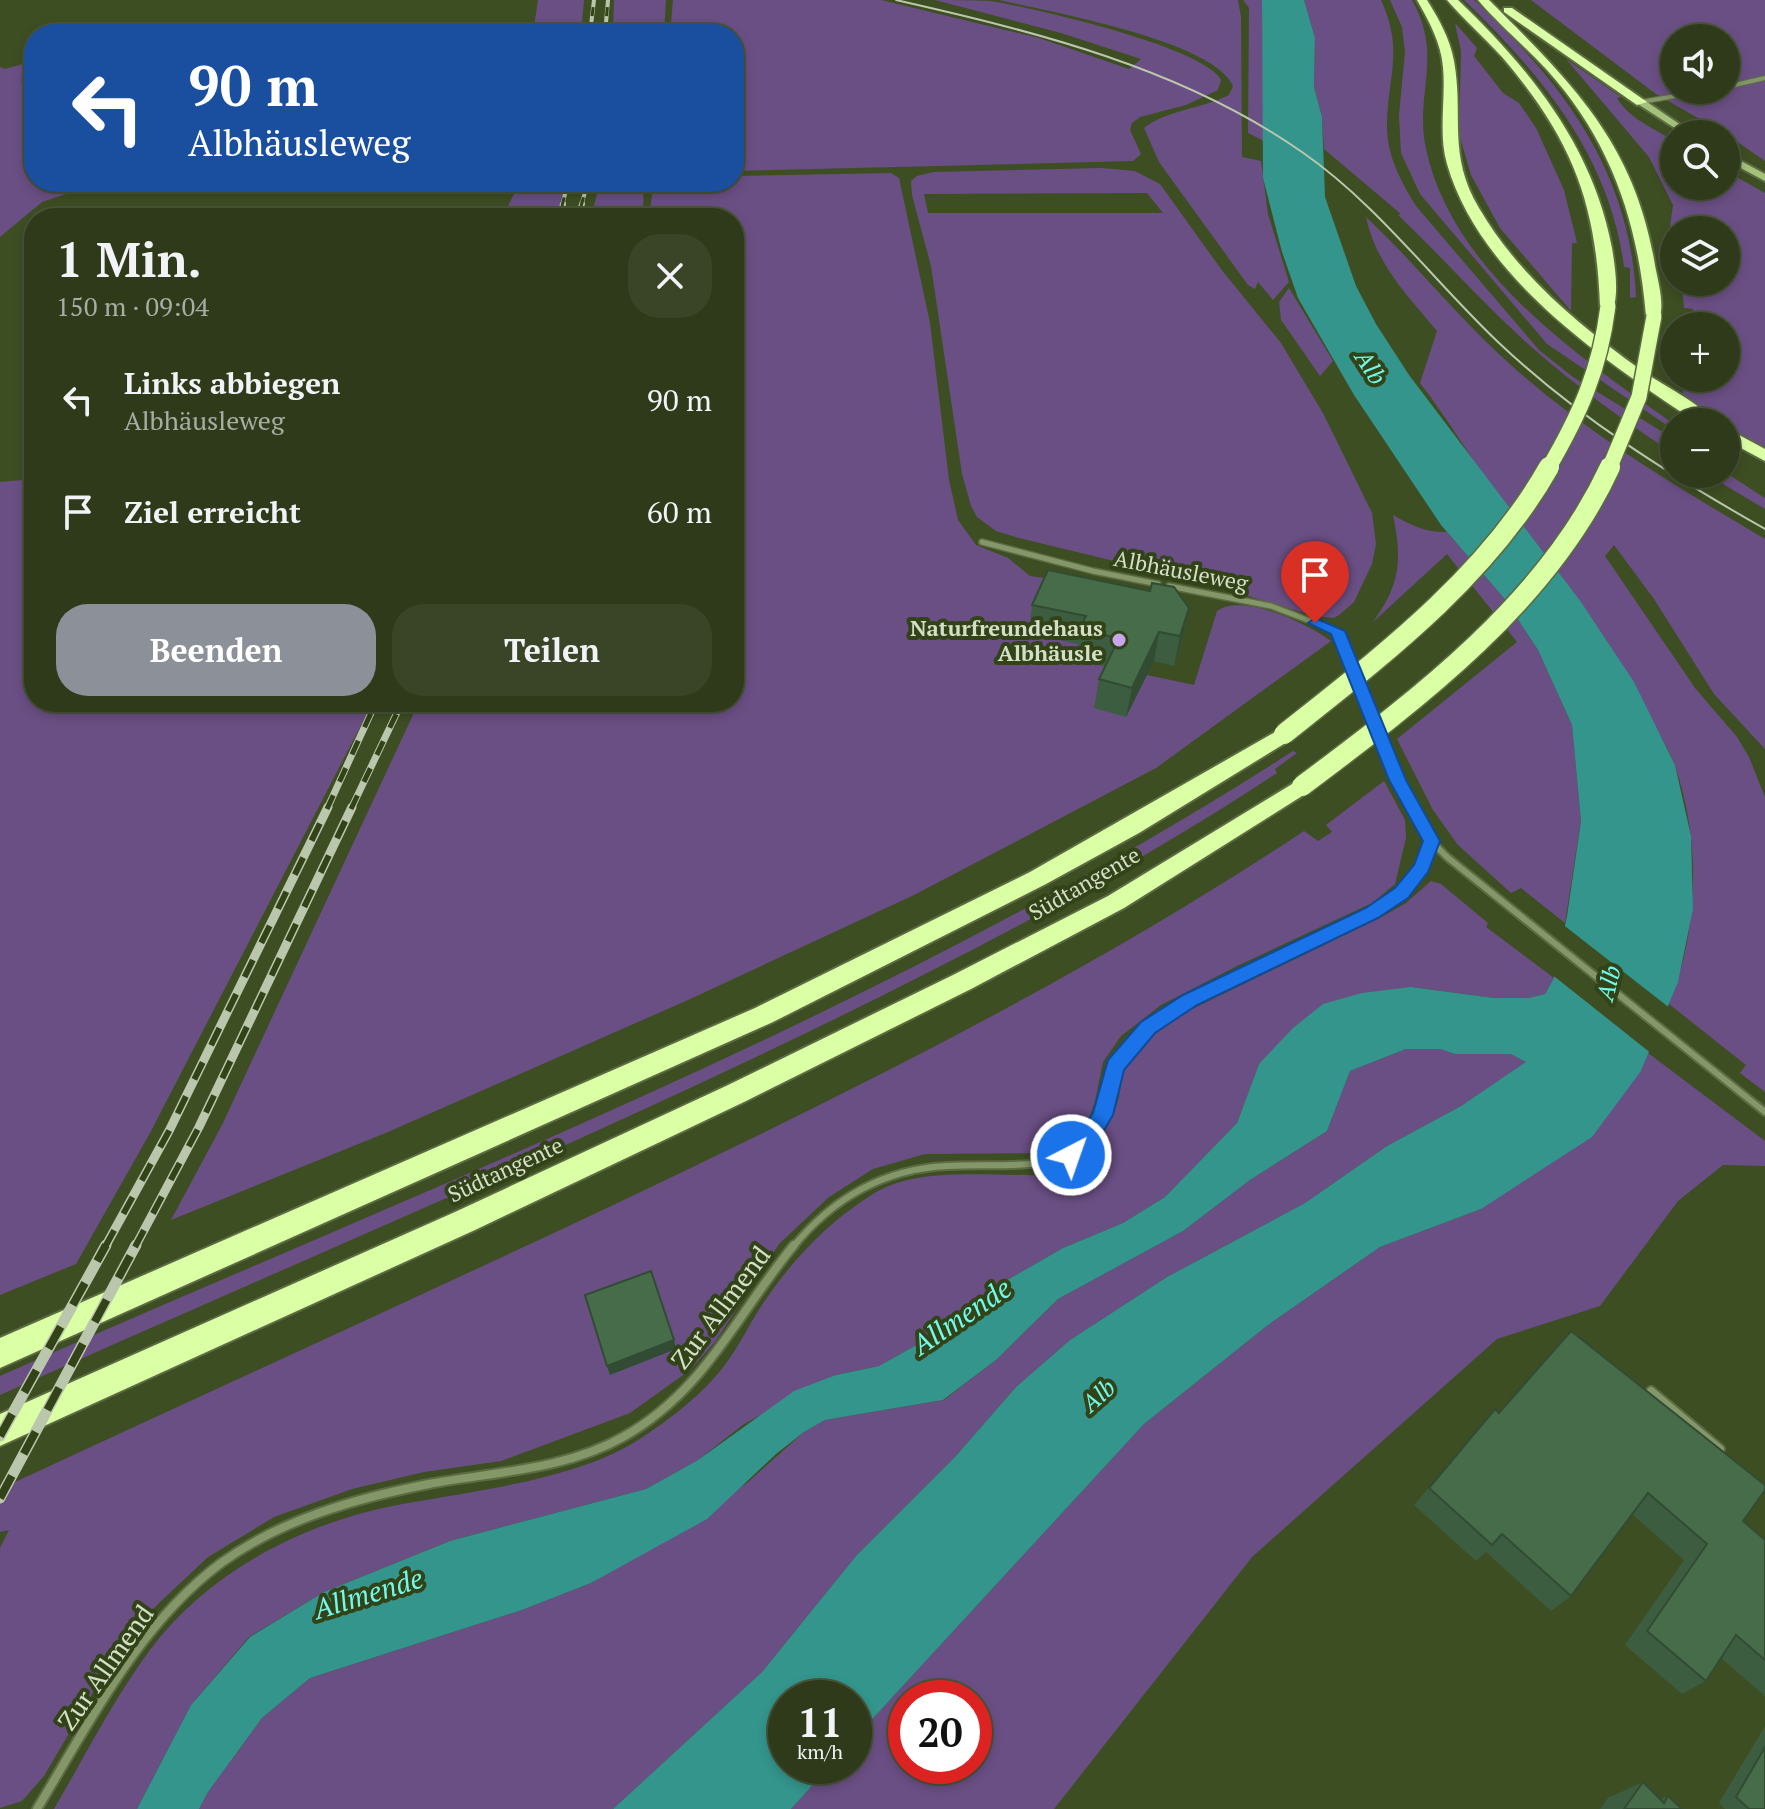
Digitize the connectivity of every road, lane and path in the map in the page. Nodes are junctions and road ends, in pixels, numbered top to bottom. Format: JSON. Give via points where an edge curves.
{"nodes":[{"id":1,"x":1422,"y":0,"type":"edge"},
{"id":2,"x":1452,"y":0,"type":"edge"},
{"id":3,"x":1483,"y":0,"type":"edge"},
{"id":4,"x":1493,"y":0,"type":"edge"},
{"id":5,"x":1765,"y":78,"type":"edge"},
{"id":6,"x":1740,"y":84,"type":"edge"},
{"id":7,"x":1660,"y":99,"type":"edge"},
{"id":8,"x":1641,"y":102,"type":"junction"},
{"id":9,"x":1669,"y":120,"type":"edge"},
{"id":10,"x":1740,"y":164,"type":"edge"},
{"id":11,"x":1765,"y":178,"type":"edge"},
{"id":12,"x":1686,"y":408,"type":"edge"},
{"id":13,"x":1740,"y":441,"type":"edge"},
{"id":14,"x":1765,"y":456,"type":"edge"},
{"id":15,"x":982,"y":542,"type":"dead end"},
{"id":16,"x":1431,"y":841,"type":"junction"},
{"id":17,"x":1765,"y":1112,"type":"edge"},
{"id":18,"x":0,"y":1353,"type":"edge"},
{"id":19,"x":1651,"y":1391,"type":"edge"},
{"id":20,"x":0,"y":1430,"type":"edge"},
{"id":21,"x":1731,"y":1459,"type":"edge"},
{"id":22,"x":37,"y":1809,"type":"edge"}],
"edges":[{"from":1,"to":12,"type":"highway","via":[[1445,47],[1447,136],[1470,204],[1512,263],[1576,328]]},
{"from":2,"to":18,"type":"highway","name":"Südtangente","bridge":true,"via":[[1524,77],[1555,117],[1576,157],[1594,201],[1606,255],[1608,306],[1600,356],[1550,472],[1503,537],[1401,641],[1284,734],[1118,835],[885,957]]},
{"from":3,"to":20,"type":"highway","name":"Südtangente","bridge":true,"via":[[1560,77],[1614,156],[1647,242],[1654,316],[1647,369],[1603,483],[1560,551],[1456,663],[1302,786],[1116,902],[735,1094]]},
{"from":4,"to":8,"type":"highway"},
{"from":5,"to":6,"type":"street"},
{"from":7,"to":8,"type":"street"},
{"from":8,"to":9,"type":"main road"},
{"from":10,"to":11,"type":"main road"},
{"from":13,"to":14,"type":"highway"},
{"from":15,"to":16,"type":"lane","name":"Albhäusleweg","via":[[1093,571],[1271,606],[1337,631],[1398,780]]},
{"from":16,"to":17,"type":"lane","name":"Albhäusleweg"},
{"from":16,"to":22,"type":"lane","name":"Zur Allmend","via":[[1422,868],[1402,893],[1333,933],[1190,1000],[1148,1027],[1115,1066],[1102,1115],[1087,1141],[1071,1155],[1028,1165],[905,1169],[863,1187],[827,1211],[797,1241],[685,1391],[619,1440],[537,1465],[373,1496],[257,1540],[172,1609],[144,1643]]},
{"from":19,"to":21,"type":"lane"}]}
